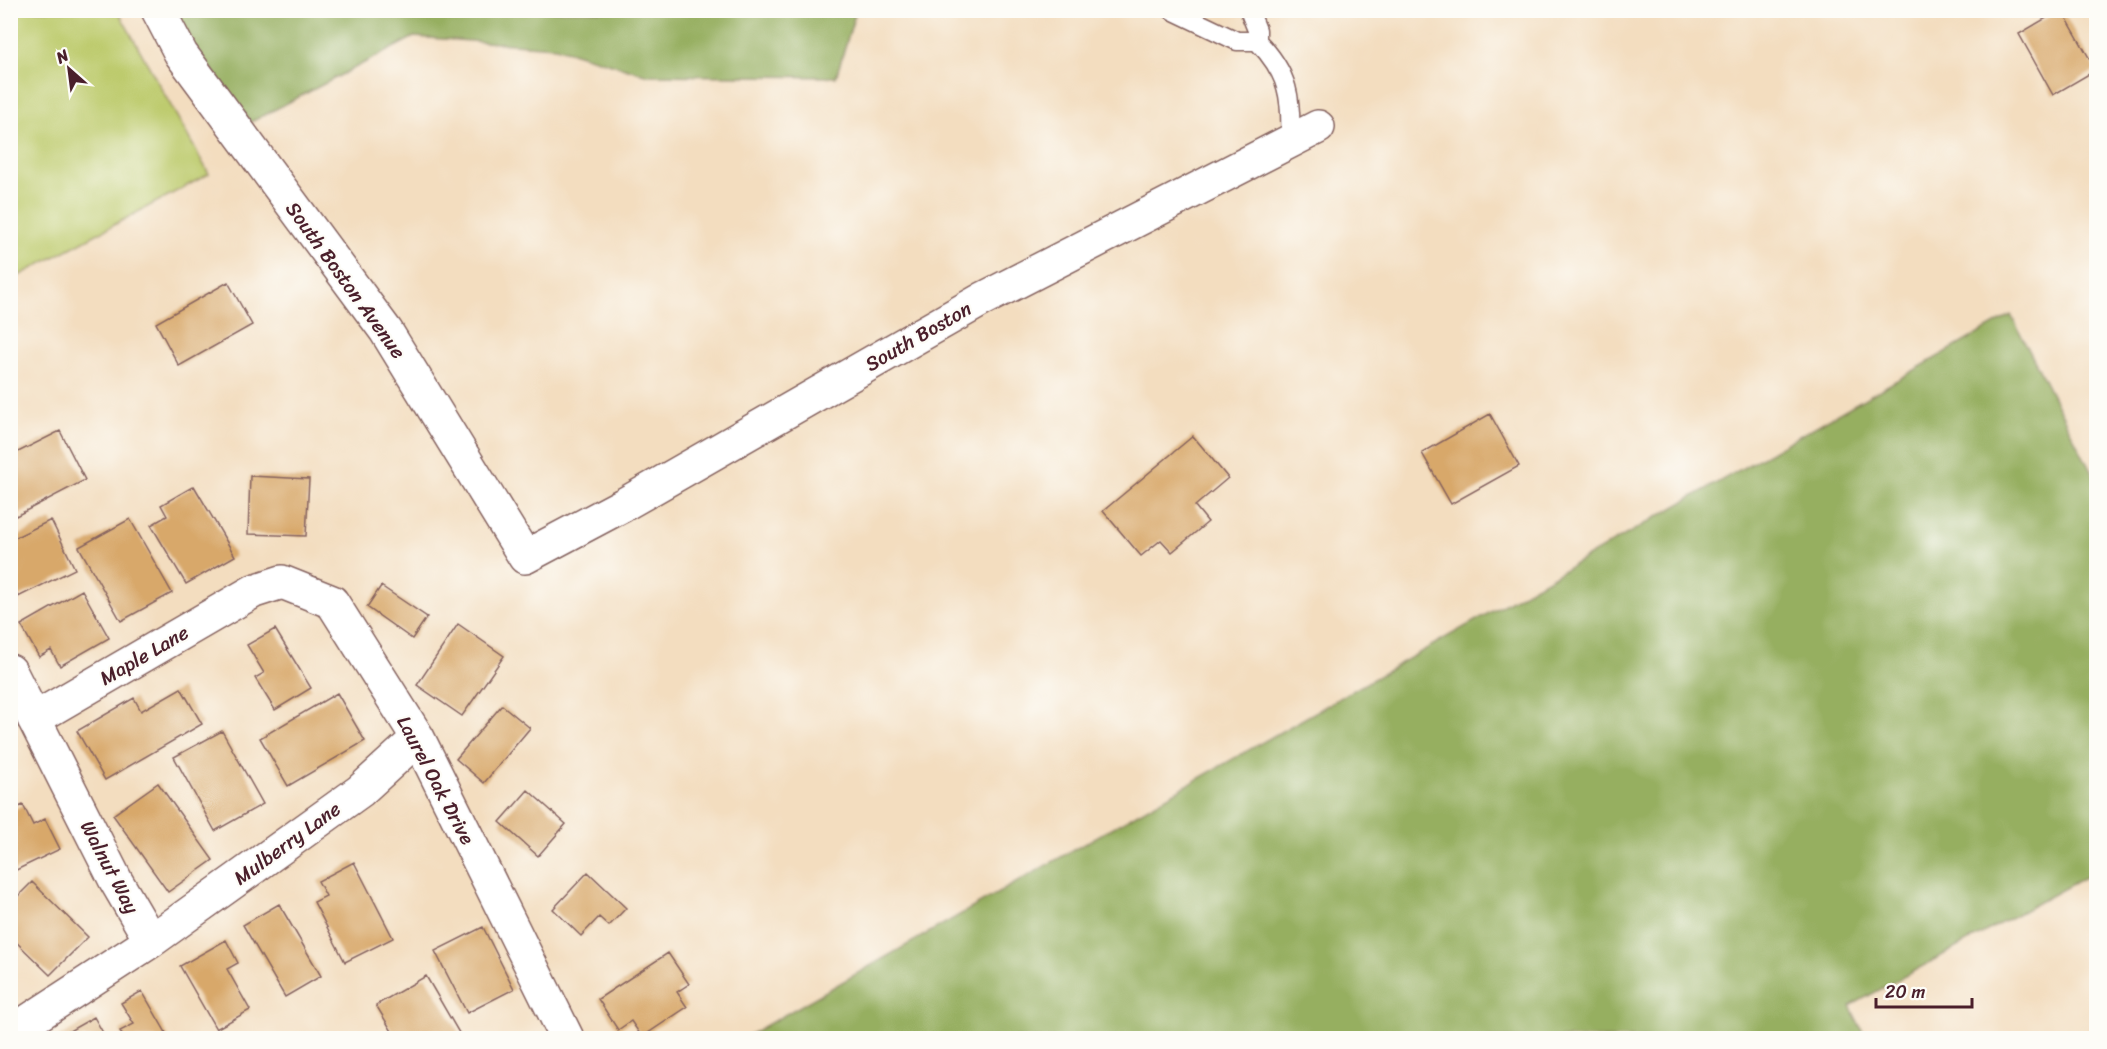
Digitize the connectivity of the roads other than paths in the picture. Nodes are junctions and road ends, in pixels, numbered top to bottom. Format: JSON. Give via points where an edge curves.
{"nodes":[{"id":1,"x":158,"y":10,"type":"edge"},
{"id":2,"x":1172,"y":10,"type":"edge"},
{"id":3,"x":1249,"y":10,"type":"edge"},
{"id":4,"x":1257,"y":41,"type":"junction"},
{"id":5,"x":1304,"y":135,"type":"joint"},
{"id":6,"x":525,"y":557,"type":"joint"},
{"id":7,"x":254,"y":591,"type":"joint"},
{"id":8,"x":10,"y":671,"type":"edge"},
{"id":9,"x":34,"y":720,"type":"junction"},
{"id":10,"x":418,"y":738,"type":"junction"},
{"id":11,"x":151,"y":941,"type":"junction"},
{"id":12,"x":10,"y":1033,"type":"edge"},
{"id":13,"x":557,"y":1035,"type":"edge"}],
"edges":[{"from":1,"to":6,"type":"street","name":"South Boston Avenue","via":[[181,54],[386,331]]},
{"from":2,"to":4,"type":"lane","via":[[1237,41]]},
{"from":3,"to":4,"type":"lane"},
{"from":4,"to":5,"type":"lane","via":[[1274,58]]},
{"from":5,"to":6,"type":"street","name":"South Boston","via":[[983,299]]},
{"from":7,"to":9,"type":"street","name":"Maple Lane"},
{"from":7,"to":10,"type":"street","name":"Laurel Oak Drive","via":[[282,582],[332,602]]},
{"from":8,"to":9,"type":"street","name":"Walnut Way"},
{"from":9,"to":11,"type":"street","name":"Walnut Way"},
{"from":10,"to":11,"type":"street","name":"Mulberry Lane","via":[[360,791]]},
{"from":10,"to":13,"type":"street","name":"Laurel Oak Drive"},
{"from":11,"to":12,"type":"street"}]}
